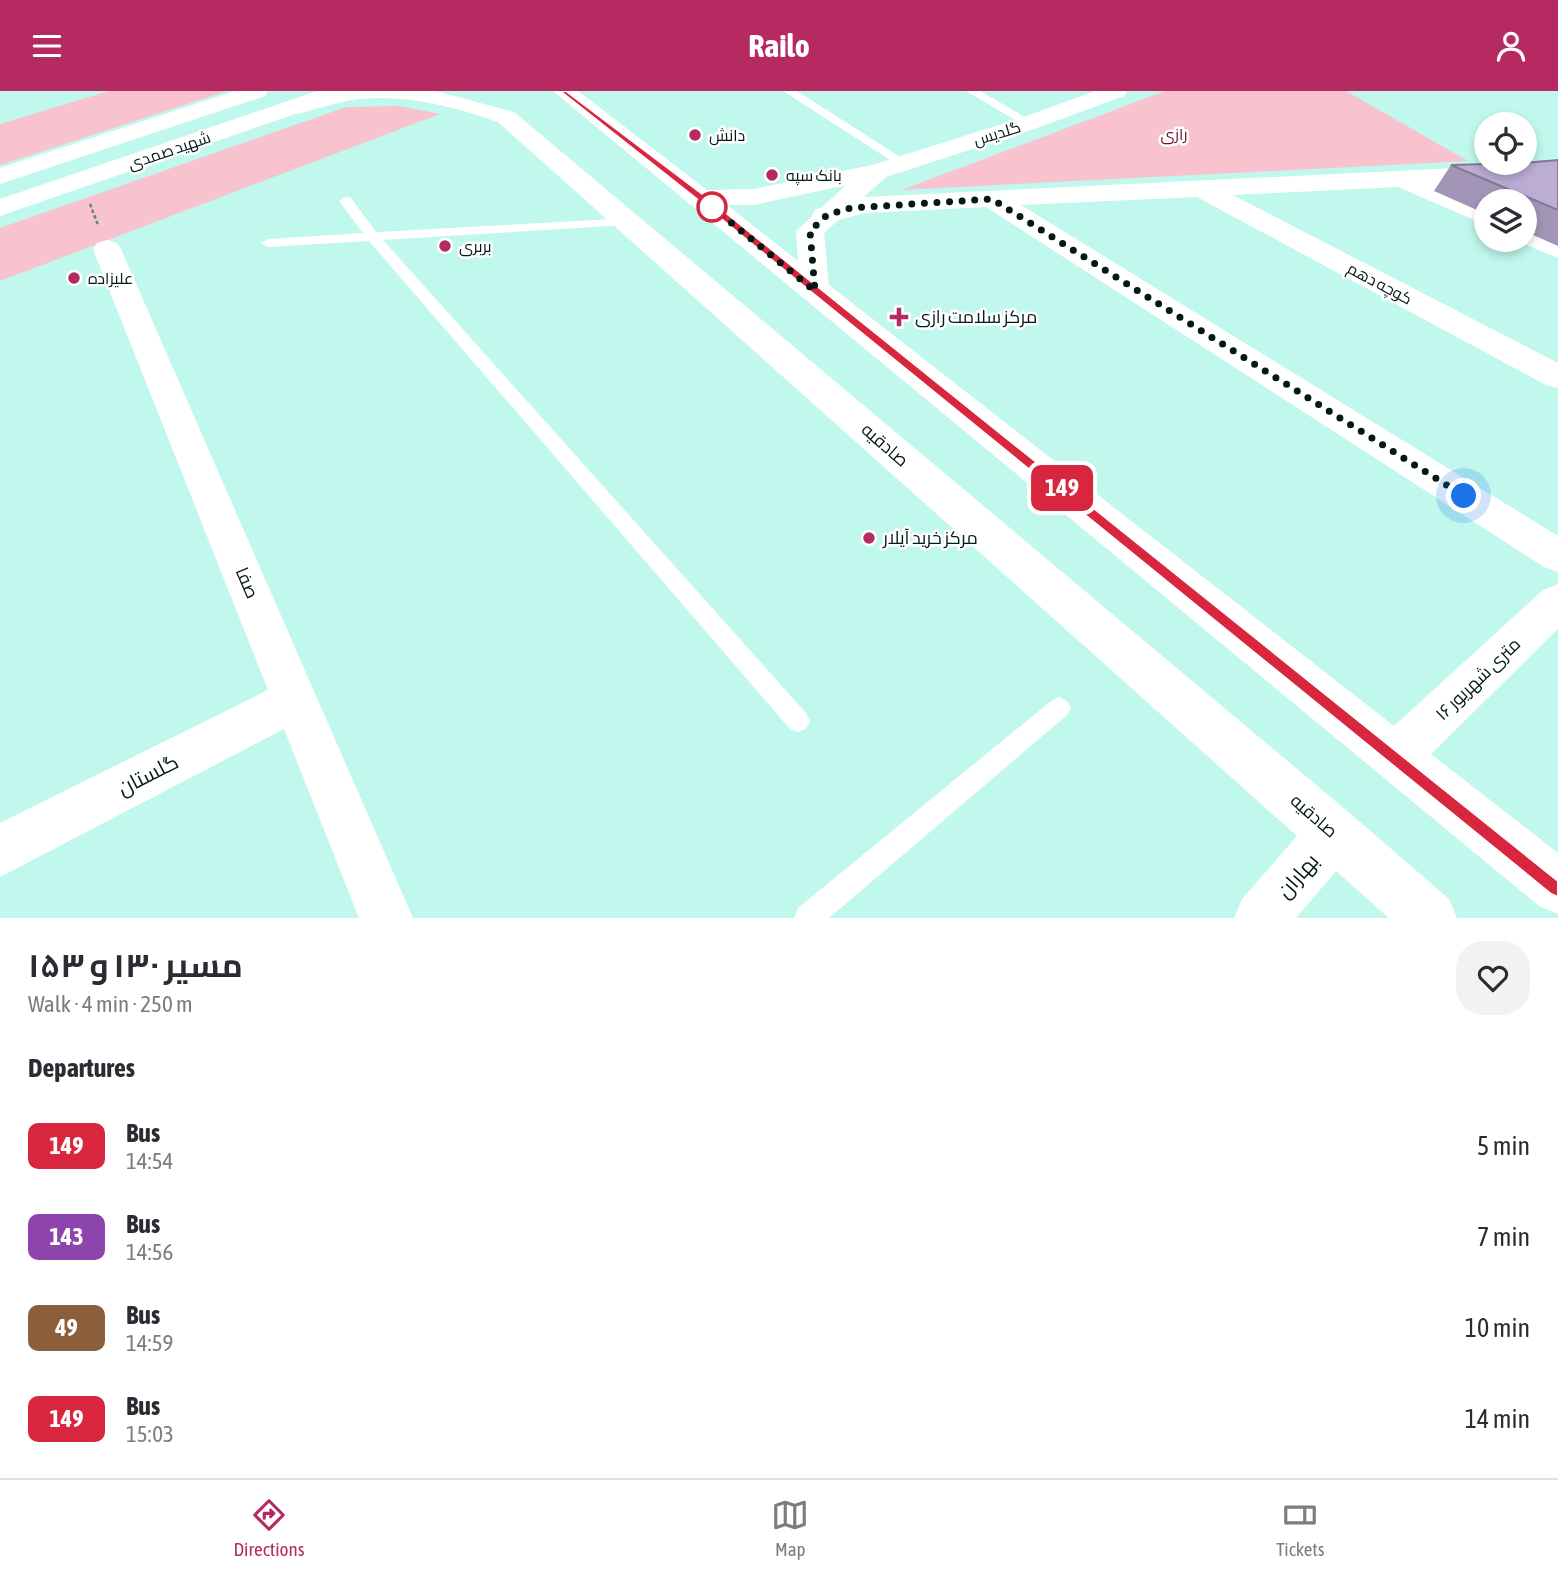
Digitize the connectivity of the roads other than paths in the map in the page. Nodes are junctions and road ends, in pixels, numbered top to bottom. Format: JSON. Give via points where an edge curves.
{"nodes":[{"id":1,"x":257,"y":91,"type":"edge"},
{"id":2,"x":338,"y":91,"type":"edge"},
{"id":3,"x":475,"y":91,"type":"edge"},
{"id":4,"x":564,"y":91,"type":"edge"},
{"id":5,"x":789,"y":91,"type":"edge"},
{"id":6,"x":972,"y":91,"type":"edge"},
{"id":7,"x":1116,"y":91,"type":"edge"},
{"id":8,"x":292,"y":108,"type":"junction"},
{"id":9,"x":506,"y":117,"type":"junction"},
{"id":10,"x":1030,"y":123,"type":"junction"},
{"id":11,"x":890,"y":167,"type":"junction"},
{"id":12,"x":1558,"y":171,"type":"edge"},
{"id":13,"x":0,"y":176,"type":"edge"},
{"id":14,"x":1402,"y":179,"type":"junction"},
{"id":15,"x":1202,"y":189,"type":"junction"},
{"id":16,"x":701,"y":198,"type":"junction"},
{"id":17,"x":992,"y":199,"type":"junction"},
{"id":18,"x":346,"y":201,"type":"dead end"},
{"id":19,"x":0,"y":208,"type":"edge"},
{"id":20,"x":1474,"y":212,"type":"edge"},
{"id":21,"x":827,"y":215,"type":"junction"},
{"id":22,"x":626,"y":221,"type":"junction"},
{"id":23,"x":372,"y":236,"type":"junction"},
{"id":24,"x":1537,"y":240,"type":"edge"},
{"id":25,"x":268,"y":243,"type":"dead end"},
{"id":26,"x":107,"y":249,"type":"road end"},
{"id":27,"x":1558,"y":249,"type":"edge"},
{"id":28,"x":815,"y":291,"type":"junction"},
{"id":29,"x":1558,"y":377,"type":"edge"},
{"id":30,"x":1558,"y":555,"type":"edge"},
{"id":31,"x":1558,"y":602,"type":"edge"},
{"id":32,"x":296,"y":699,"type":"junction"},
{"id":33,"x":1059,"y":708,"type":"dead end"},
{"id":34,"x":798,"y":721,"type":"dead end"},
{"id":35,"x":1397,"y":755,"type":"junction"},
{"id":36,"x":1334,"y":833,"type":"junction"},
{"id":37,"x":0,"y":851,"type":"edge"},
{"id":38,"x":1558,"y":887,"type":"edge"},
{"id":39,"x":386,"y":918,"type":"edge"},
{"id":40,"x":808,"y":918,"type":"edge"},
{"id":41,"x":1261,"y":918,"type":"edge"},
{"id":42,"x":1430,"y":918,"type":"edge"}],
"edges":[{"from":1,"to":13,"type":"street","name":"شهید صمدی"},
{"from":2,"to":8,"type":"street","name":"شهید صمدی"},
{"from":3,"to":9,"type":"street"},
{"from":4,"to":16,"type":"street"},
{"from":5,"to":11,"type":"lane"},
{"from":6,"to":10,"type":"lane"},
{"from":7,"to":10,"type":"street","name":"گلدیس"},
{"from":8,"to":9,"type":"street","name":"صادقیه","via":[[363,91],[415,92],[462,100]]},
{"from":8,"to":19,"type":"street","name":"شهید صمدی"},
{"from":9,"to":22,"type":"street","name":"صادقیه"},
{"from":10,"to":11,"type":"street","name":"گلدیس"},
{"from":11,"to":16,"type":"street","name":"گلدیس","via":[[754,197]]},
{"from":11,"to":21,"type":"street"},
{"from":12,"to":14,"type":"street"},
{"from":14,"to":15,"type":"street"},
{"from":14,"to":20,"type":"street"},
{"from":15,"to":17,"type":"street"},
{"from":15,"to":29,"type":"street","name":"کوچه دهم"},
{"from":16,"to":28,"type":"street"},
{"from":17,"to":21,"type":"street","via":[[865,205]]},
{"from":17,"to":30,"type":"street"},
{"from":18,"to":23,"type":"lane"},
{"from":21,"to":28,"type":"street","via":[[810,231]]},
{"from":22,"to":23,"type":"lane"},
{"from":22,"to":36,"type":"street","name":"صادقیه"},
{"from":23,"to":25,"type":"lane"},
{"from":23,"to":34,"type":"lane"},
{"from":24,"to":27,"type":"street"},
{"from":26,"to":32,"type":"street","name":"صفا"},
{"from":28,"to":35,"type":"street"},
{"from":31,"to":35,"type":"street","name":"۱۶ متری شهریور"},
{"from":32,"to":37,"type":"street","name":"گلستان"},
{"from":32,"to":39,"type":"street","name":"صفا"},
{"from":33,"to":40,"type":"lane"},
{"from":35,"to":38,"type":"street"},
{"from":36,"to":41,"type":"street","name":"بهاران"},
{"from":36,"to":42,"type":"street","name":"صادقیه"}]}
